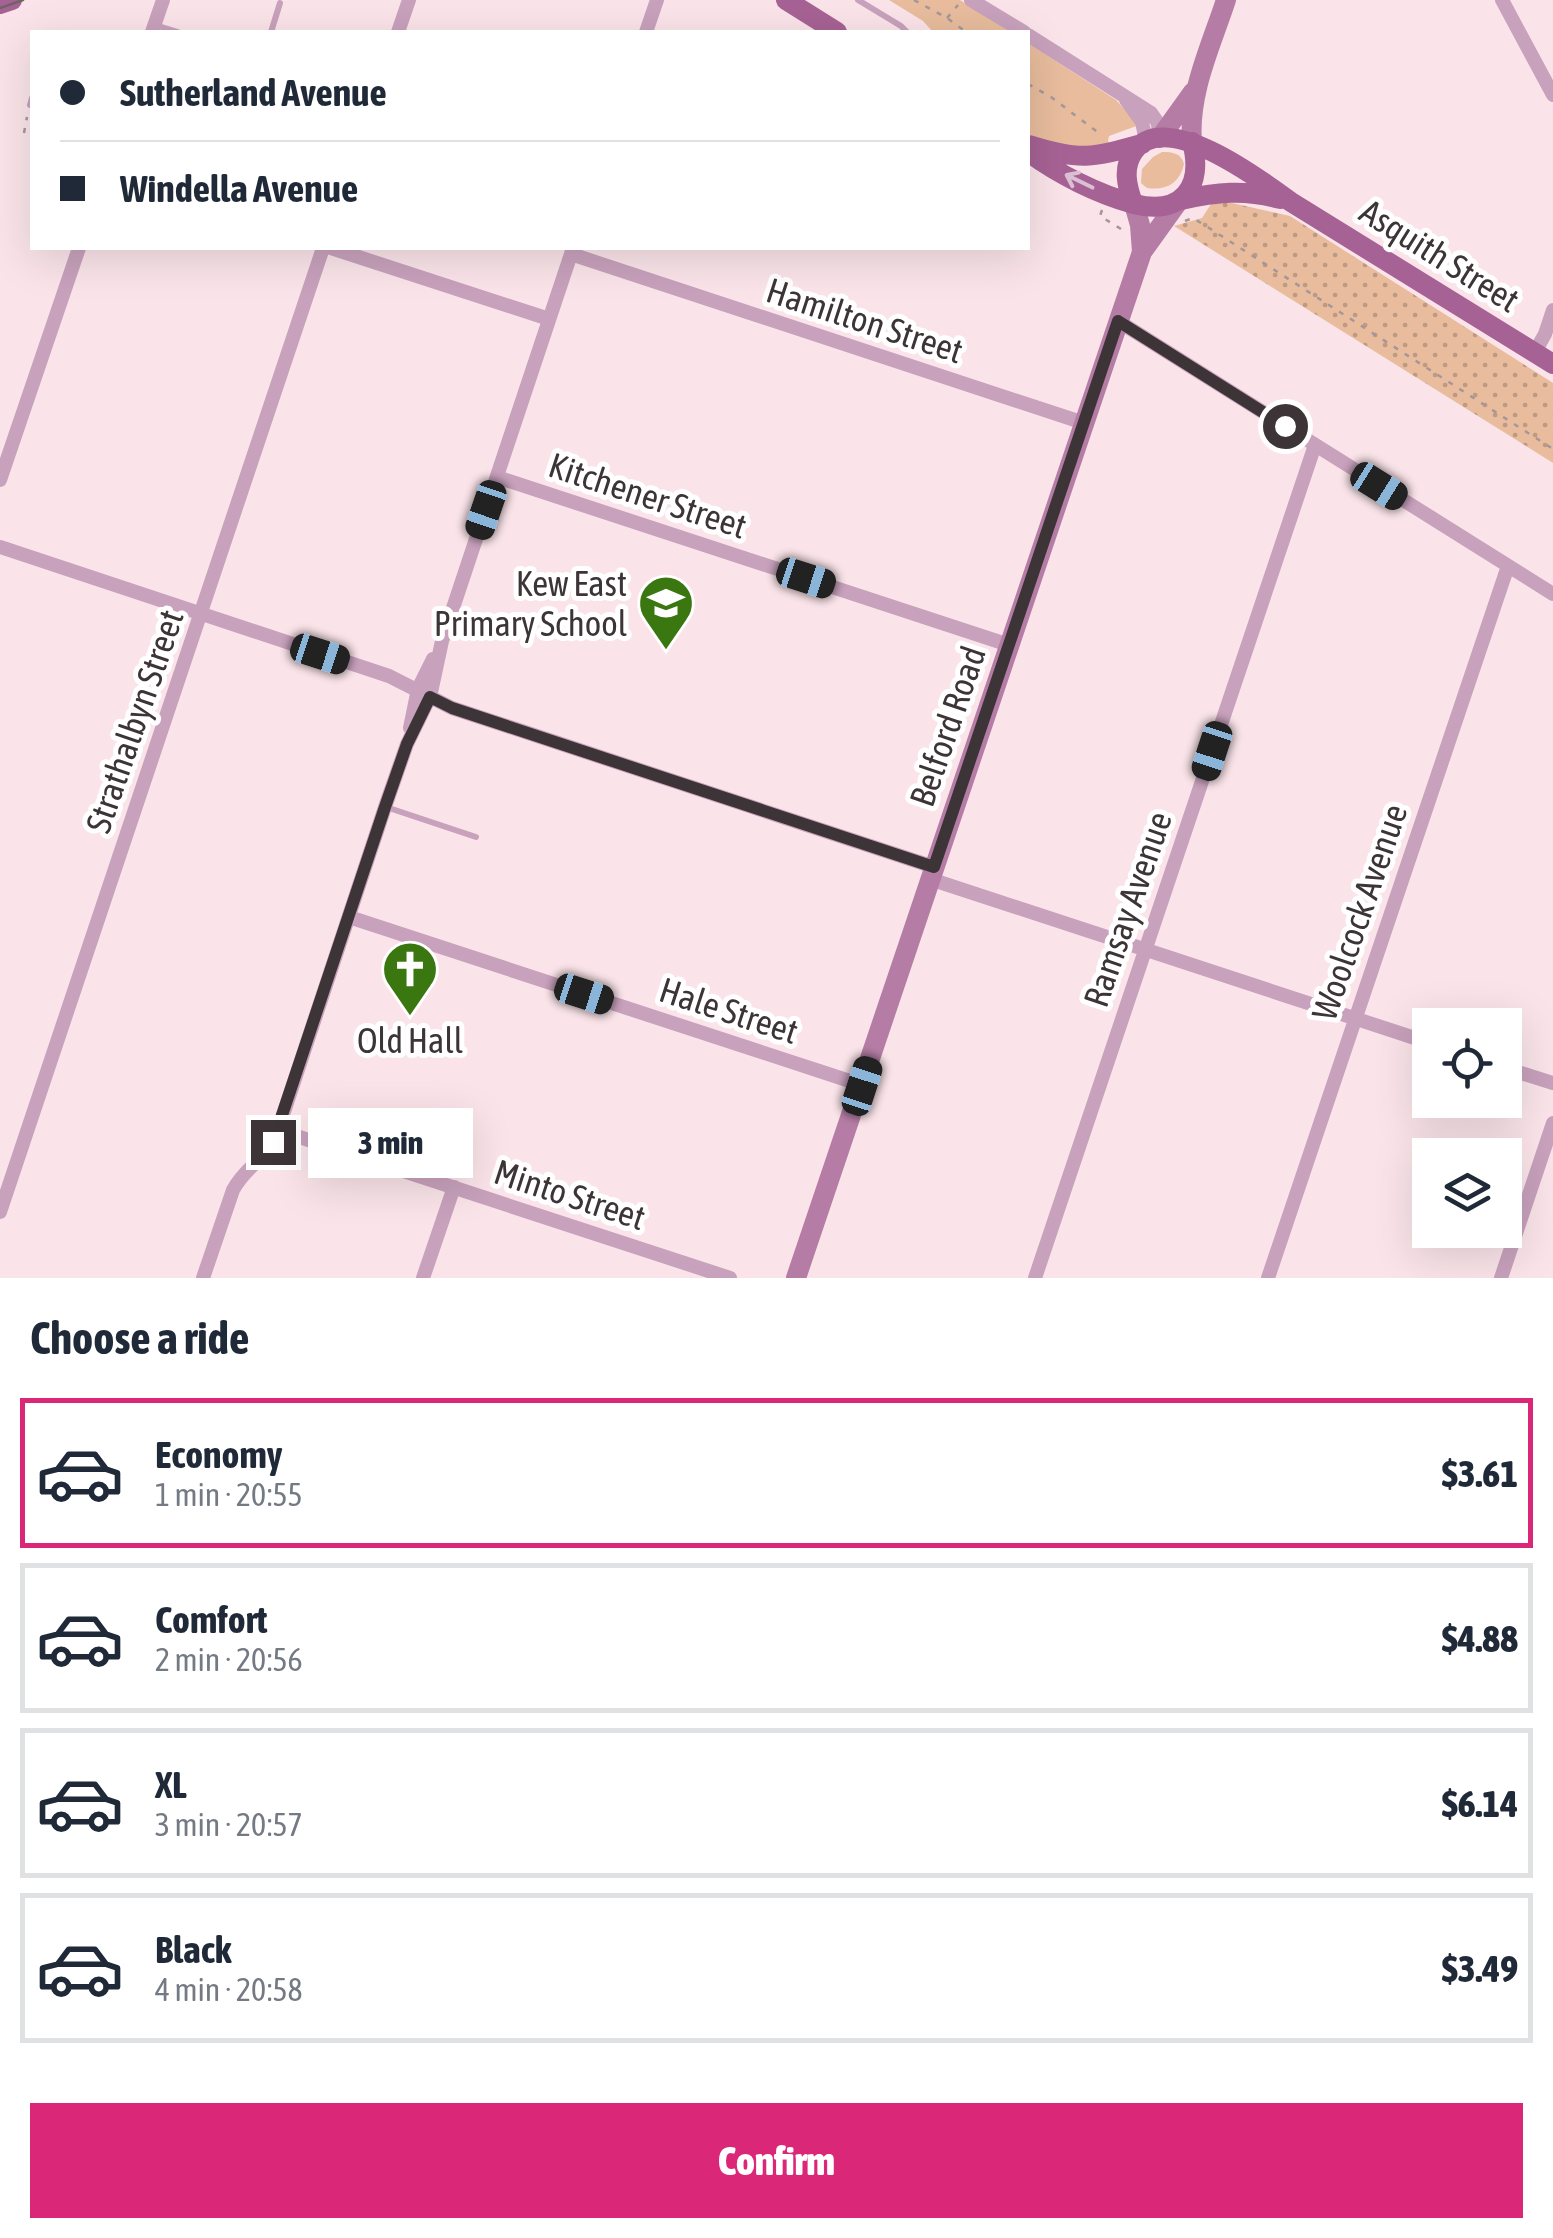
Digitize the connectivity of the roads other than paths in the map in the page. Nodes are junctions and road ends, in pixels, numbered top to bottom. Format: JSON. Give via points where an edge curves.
{"nodes":[{"id":1,"x":12,"y":0,"type":"edge"},
{"id":2,"x":163,"y":0,"type":"edge"},
{"id":3,"x":409,"y":0,"type":"edge"},
{"id":4,"x":657,"y":0,"type":"edge"},
{"id":5,"x":786,"y":0,"type":"edge"},
{"id":6,"x":858,"y":0,"type":"edge"},
{"id":7,"x":971,"y":0,"type":"edge"},
{"id":8,"x":1226,"y":0,"type":"edge"},
{"id":9,"x":1502,"y":0,"type":"edge"},
{"id":10,"x":280,"y":3,"type":"dead end"},
{"id":11,"x":0,"y":4,"type":"edge"},
{"id":12,"x":153,"y":29,"type":"edge"},
{"id":13,"x":272,"y":30,"type":"edge"},
{"id":14,"x":399,"y":30,"type":"edge"},
{"id":15,"x":647,"y":30,"type":"edge"},
{"id":16,"x":834,"y":30,"type":"edge"},
{"id":17,"x":905,"y":30,"type":"edge"},
{"id":18,"x":1020,"y":30,"type":"edge"},
{"id":19,"x":1030,"y":37,"type":"edge"},
{"id":20,"x":1199,"y":82,"type":"junction"},
{"id":21,"x":1553,"y":96,"type":"edge"},
{"id":22,"x":1152,"y":140,"type":"junction"},
{"id":23,"x":1192,"y":142,"type":"junction"},
{"id":24,"x":1030,"y":148,"type":"edge"},
{"id":25,"x":1030,"y":149,"type":"edge"},
{"id":26,"x":1179,"y":201,"type":"junction"},
{"id":27,"x":1291,"y":202,"type":"junction"},
{"id":28,"x":1133,"y":204,"type":"junction"},
{"id":29,"x":78,"y":250,"type":"edge"},
{"id":30,"x":322,"y":250,"type":"edge"},
{"id":31,"x":337,"y":250,"type":"edge"},
{"id":32,"x":572,"y":251,"type":"edge"},
{"id":33,"x":1142,"y":252,"type":"junction"},
{"id":34,"x":1553,"y":310,"type":"edge"},
{"id":35,"x":549,"y":320,"type":"junction"},
{"id":36,"x":1118,"y":321,"type":"junction"},
{"id":37,"x":1534,"y":352,"type":"junction"},
{"id":38,"x":1553,"y":364,"type":"edge"},
{"id":39,"x":1084,"y":424,"type":"junction"},
{"id":40,"x":1314,"y":445,"type":"junction"},
{"id":41,"x":497,"y":477,"type":"junction"},
{"id":42,"x":0,"y":480,"type":"edge"},
{"id":43,"x":0,"y":547,"type":"edge"},
{"id":44,"x":1508,"y":566,"type":"junction"},
{"id":45,"x":1553,"y":594,"type":"edge"},
{"id":46,"x":202,"y":615,"type":"junction"},
{"id":47,"x":1008,"y":646,"type":"junction"},
{"id":48,"x":424,"y":693,"type":"junction"},
{"id":49,"x":385,"y":807,"type":"junction"},
{"id":50,"x":476,"y":837,"type":"dead end"},
{"id":51,"x":932,"y":873,"type":"junction"},
{"id":52,"x":349,"y":917,"type":"junction"},
{"id":53,"x":1146,"y":950,"type":"junction"},
{"id":54,"x":1355,"y":1018,"type":"junction"},
{"id":55,"x":1412,"y":1037,"type":"edge"},
{"id":56,"x":1522,"y":1073,"type":"edge"},
{"id":57,"x":1553,"y":1083,"type":"edge"},
{"id":58,"x":862,"y":1086,"type":"junction"},
{"id":59,"x":1553,"y":1123,"type":"edge"},
{"id":60,"x":278,"y":1130,"type":"junction"},
{"id":61,"x":454,"y":1187,"type":"junction"},
{"id":62,"x":0,"y":1212,"type":"edge"},
{"id":63,"x":204,"y":1278,"type":"edge"},
{"id":64,"x":423,"y":1278,"type":"edge"},
{"id":65,"x":730,"y":1278,"type":"edge"},
{"id":66,"x":796,"y":1278,"type":"edge"},
{"id":67,"x":1035,"y":1278,"type":"edge"},
{"id":68,"x":1268,"y":1278,"type":"edge"},
{"id":69,"x":1500,"y":1278,"type":"edge"}],
"edges":[{"from":1,"to":11,"type":"main road"},
{"from":2,"to":12,"type":"street"},
{"from":3,"to":14,"type":"street"},
{"from":4,"to":15,"type":"street"},
{"from":5,"to":16,"type":"main road"},
{"from":6,"to":17,"type":"lane"},
{"from":7,"to":18,"type":"street"},
{"from":8,"to":20,"type":"street"},
{"from":9,"to":21,"type":"street"},
{"from":10,"to":13,"type":"lane"},
{"from":19,"to":22,"type":"street","via":[[1151,112],[1158,123]]},
{"from":20,"to":22,"type":"street"},
{"from":20,"to":23,"type":"street"},
{"from":22,"to":23,"type":"main road"},
{"from":22,"to":24,"type":"main road","via":[[1092,157]]},
{"from":22,"to":28,"type":"main road","via":[[1134,151],[1127,169]]},
{"from":23,"to":26,"type":"main road","via":[[1196,176]]},
{"from":23,"to":27,"type":"main road","name":"Asquith Street"},
{"from":28,"to":25,"type":"main road","one_way":true,"via":[[1082,183]]},
{"from":26,"to":27,"type":"main road","name":"Asquith Street","via":[[1232,191]]},
{"from":26,"to":28,"type":"main road"},
{"from":26,"to":33,"type":"street","name":"Belford Road"},
{"from":27,"to":37,"type":"main road","name":"Asquith Street"},
{"from":28,"to":33,"type":"street","name":"Belford Road"},
{"from":29,"to":42,"type":"street"},
{"from":30,"to":46,"type":"street","name":"Strathalbyn Street"},
{"from":31,"to":35,"type":"street"},
{"from":32,"to":35,"type":"street"},
{"from":32,"to":39,"type":"street","name":"Hamilton Street"},
{"from":33,"to":36,"type":"street","name":"Belford Road"},
{"from":34,"to":37,"type":"street"},
{"from":35,"to":41,"type":"street"},
{"from":36,"to":39,"type":"street","name":"Belford Road"},
{"from":36,"to":40,"type":"street"},
{"from":37,"to":38,"type":"main road","name":"Asquith Street"},
{"from":39,"to":47,"type":"street","name":"Belford Road"},
{"from":40,"to":44,"type":"street"},
{"from":40,"to":53,"type":"street","name":"Ramsay Avenue"},
{"from":41,"to":47,"type":"street","name":"Kitchener Street"},
{"from":41,"to":48,"type":"street"},
{"from":43,"to":46,"type":"street"},
{"from":44,"to":45,"type":"street"},
{"from":44,"to":54,"type":"street","name":"Woolcock Avenue"},
{"from":46,"to":48,"type":"street"},
{"from":46,"to":62,"type":"street","name":"Strathalbyn Street"},
{"from":47,"to":51,"type":"street","name":"Belford Road"},
{"from":48,"to":49,"type":"street"},
{"from":48,"to":51,"type":"street"},
{"from":49,"to":50,"type":"lane"},
{"from":49,"to":52,"type":"street"},
{"from":51,"to":53,"type":"street"},
{"from":51,"to":58,"type":"street","name":"Belford Road"},
{"from":52,"to":58,"type":"street","name":"Hale Street"},
{"from":52,"to":60,"type":"street"},
{"from":53,"to":54,"type":"street"},
{"from":53,"to":67,"type":"street","name":"Ramsay Avenue"},
{"from":54,"to":55,"type":"street"},
{"from":54,"to":68,"type":"street","name":"Woolcock Avenue"},
{"from":56,"to":57,"type":"street"},
{"from":58,"to":66,"type":"street","name":"Belford Road"},
{"from":59,"to":69,"type":"street"},
{"from":60,"to":61,"type":"street","name":"Minto Street"},
{"from":60,"to":63,"type":"street","via":[[269,1150],[237,1182]]},
{"from":61,"to":64,"type":"street"},
{"from":61,"to":65,"type":"street","name":"Minto Street"}]}
